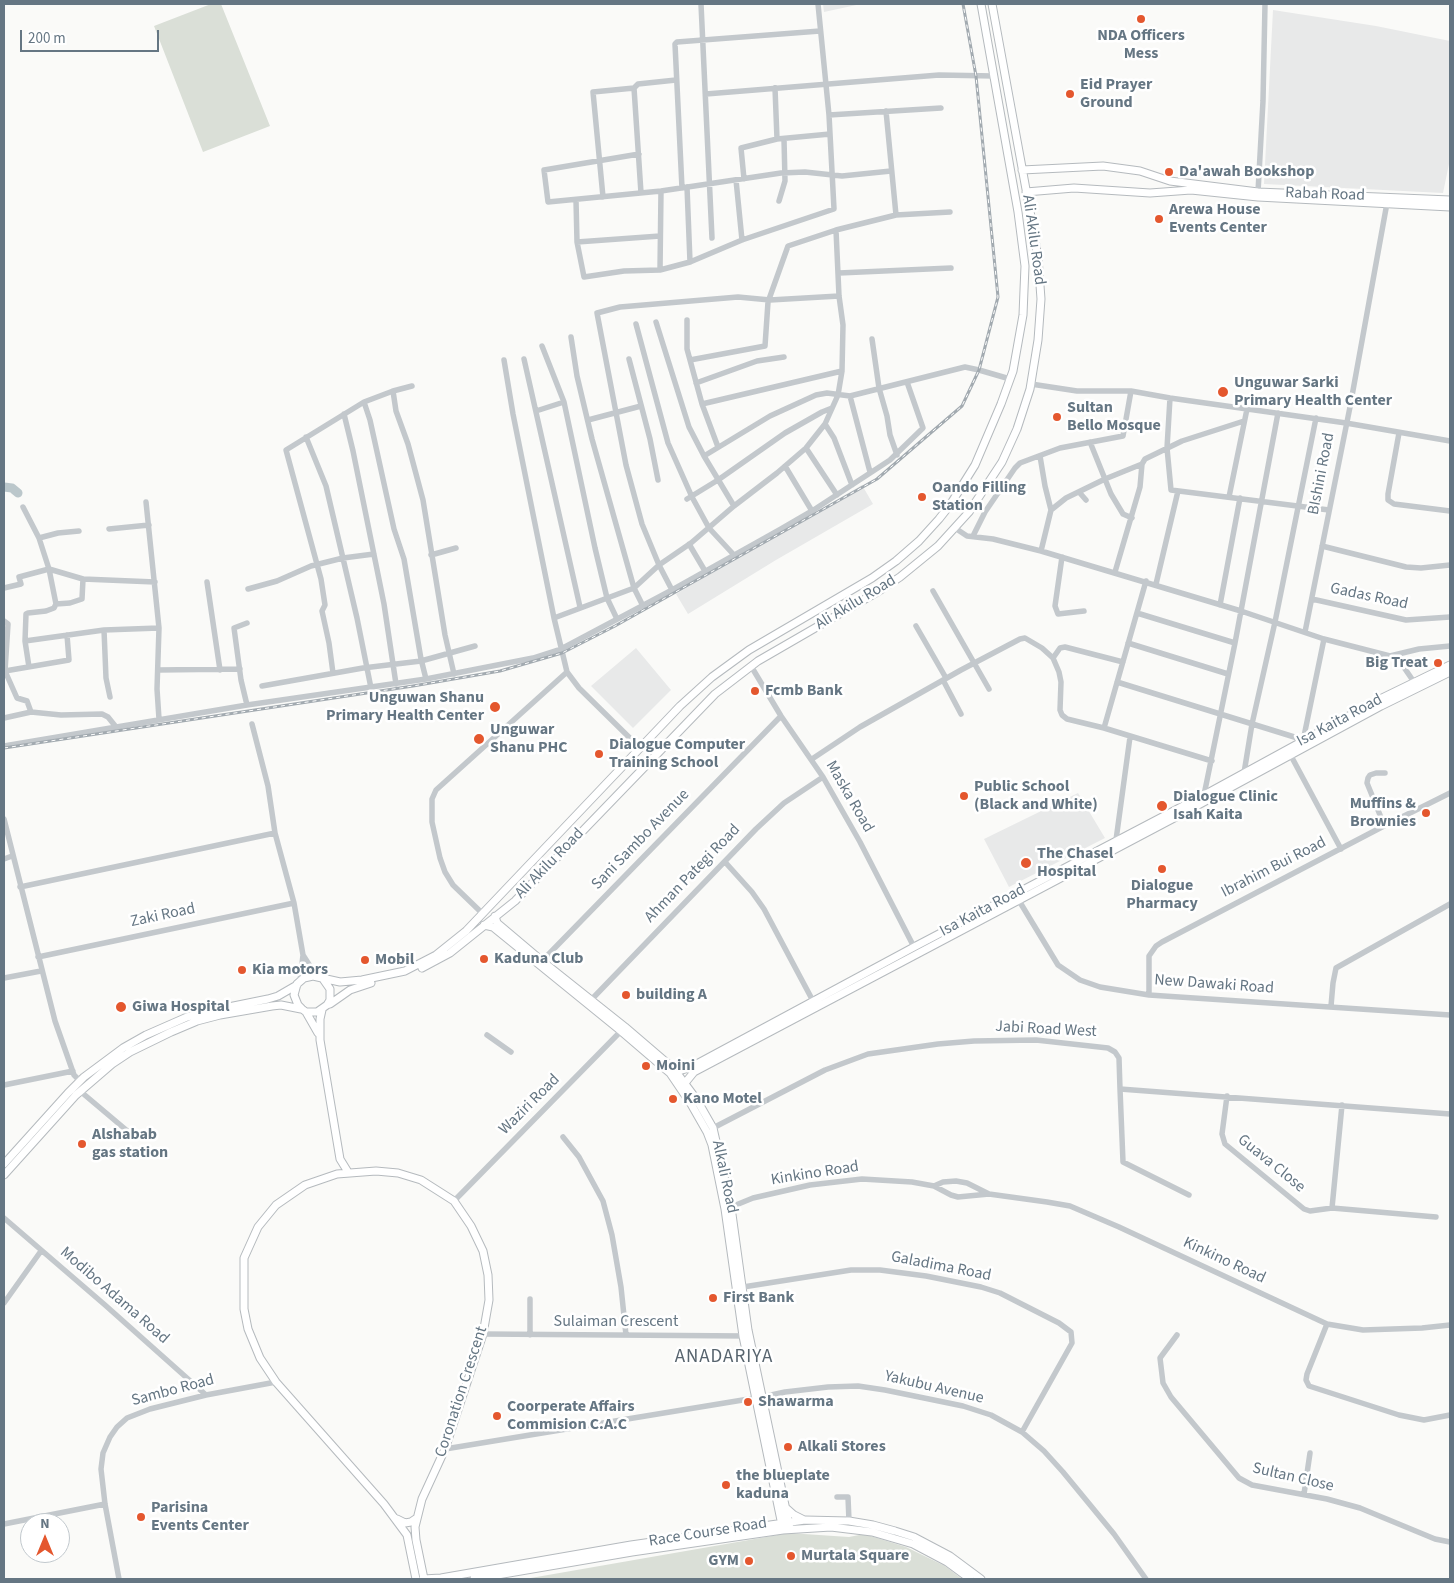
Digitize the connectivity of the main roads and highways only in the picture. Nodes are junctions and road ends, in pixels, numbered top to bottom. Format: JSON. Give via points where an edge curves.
{"nodes":[{"id":1,"x":981,"y":4,"type":"edge"},
{"id":2,"x":992,"y":4,"type":"edge"},
{"id":3,"x":1022,"y":170,"type":"junction"},
{"id":4,"x":1026,"y":192,"type":"junction"},
{"id":5,"x":1450,"y":200,"type":"edge"},
{"id":6,"x":1450,"y":207,"type":"edge"},
{"id":7,"x":1450,"y":665,"type":"edge"},
{"id":8,"x":1450,"y":672,"type":"edge"},
{"id":9,"x":1380,"y":703,"type":"junction"},
{"id":10,"x":1223,"y":788,"type":"junction"},
{"id":11,"x":1084,"y":861,"type":"junction"},
{"id":12,"x":495,"y":916,"type":"junction"},
{"id":13,"x":484,"y":925,"type":"junction"},
{"id":14,"x":320,"y":978,"type":"junction"},
{"id":15,"x":298,"y":983,"type":"junction"},
{"id":16,"x":325,"y":1008,"type":"junction"},
{"id":17,"x":304,"y":1010,"type":"junction"},
{"id":18,"x":623,"y":1029,"type":"junction"},
{"id":19,"x":763,"y":1032,"type":"junction"},
{"id":20,"x":320,"y":1040,"type":"junction"},
{"id":21,"x":674,"y":1069,"type":"junction"},
{"id":22,"x":685,"y":1083,"type":"junction"},
{"id":23,"x":340,"y":1159,"type":"junction"},
{"id":24,"x":4,"y":1164,"type":"edge"},
{"id":25,"x":348,"y":1172,"type":"junction"},
{"id":26,"x":337,"y":1174,"type":"junction"},
{"id":27,"x":4,"y":1176,"type":"edge"},
{"id":28,"x":746,"y":1336,"type":"junction"},
{"id":29,"x":782,"y":1507,"type":"junction"},
{"id":30,"x":395,"y":1517,"type":"junction"},
{"id":31,"x":417,"y":1518,"type":"junction"},
{"id":32,"x":805,"y":1520,"type":"junction"},
{"id":33,"x":766,"y":1525,"type":"junction"},
{"id":34,"x":786,"y":1526,"type":"junction"},
{"id":35,"x":416,"y":1579,"type":"edge"},
{"id":36,"x":424,"y":1579,"type":"edge"},
{"id":37,"x":474,"y":1579,"type":"edge"},
{"id":38,"x":970,"y":1579,"type":"edge"},
{"id":39,"x":980,"y":1579,"type":"edge"}],
"edges":[{"from":1,"to":14,"type":"main road","name":"Ali Akilu Road","via":[[1018,212],[1025,266],[1023,315],[1010,380],[989,434],[975,464],[945,511],[919,541],[872,578],[728,664],[680,706],[483,914],[436,956],[405,970],[350,982]]},
{"from":2,"to":3,"type":"main road","name":"Ali Akilu Road"},
{"from":3,"to":4,"type":"main road","name":"Ali Akilu Road"},
{"from":3,"to":5,"type":"main road","name":"Rabah Road","via":[[1103,166],[1140,171],[1170,181],[1258,192]]},
{"from":4,"to":6,"type":"main road","name":"Rabah Road","via":[[1074,188],[1150,193],[1191,190],[1258,197]]},
{"from":4,"to":12,"type":"main road","name":"Ali Akilu Road","via":[[1038,258],[1041,299],[1038,340],[1031,384],[1017,429],[1002,462],[981,495],[938,546],[900,577],[782,646],[715,694],[515,901]]},
{"from":7,"to":9,"type":"main road","name":"Isa Kaita Road"},
{"from":8,"to":9,"type":"main road","name":"Isa Kaita Road"},
{"from":9,"to":10,"type":"main road","name":"Isa Kaita Road"},
{"from":9,"to":10,"type":"main road","name":"Isa Kaita Road","via":[[1303,741]]},
{"from":10,"to":11,"type":"main road","name":"Isa Kaita Road"},
{"from":10,"to":11,"type":"main road","name":"Isa Kaita Road","via":[[1116,840]]},
{"from":11,"to":19,"type":"main road","name":"Isa Kaita Road","via":[[1018,899]]},
{"from":11,"to":19,"type":"main road","name":"Isa Kaita Road","via":[[914,947]]},
{"from":12,"to":13,"type":"main road","name":"Ali Akilu Road"},
{"from":12,"to":18,"type":"main road","name":"Alkali Road","via":[[497,923]]},
{"from":13,"to":16,"type":"main road","name":"Ali Akilu Road","via":[[435,962],[402,976],[350,990]]},
{"from":13,"to":18,"type":"main road","name":"Alkali Road","via":[[493,927]]},
{"from":14,"to":15,"type":"main road","via":[[308,977]]},
{"from":14,"to":16,"type":"main road","via":[[327,983],[331,994]]},
{"from":15,"to":17,"type":"main road","via":[[295,1000]]},
{"from":15,"to":24,"type":"main road","via":[[278,996],[209,1011],[166,1026],[123,1048],[80,1081]]},
{"from":16,"to":17,"type":"main road","via":[[317,1012]]},
{"from":16,"to":20,"type":"main road","via":[[320,1019]]},
{"from":17,"to":20,"type":"main road"},
{"from":17,"to":27,"type":"main road","via":[[281,1005],[220,1015],[150,1041],[130,1052],[80,1091]]},
{"from":18,"to":21,"type":"main road","name":"Alkali Road"},
{"from":18,"to":28,"type":"main road","name":"Alkali Road","via":[[670,1073],[700,1119],[712,1145]]},
{"from":19,"to":21,"type":"main road","name":"Isa Kaita Road","via":[[691,1067]]},
{"from":19,"to":22,"type":"main road","name":"Isa Kaita Road","via":[[694,1072]]},
{"from":20,"to":23,"type":"main road"},
{"from":21,"to":22,"type":"main road","name":"Alkali Road"},
{"from":22,"to":28,"type":"main road","name":"Alkali Road","via":[[713,1128],[731,1207],[743,1287]]},
{"from":23,"to":25,"type":"main road"},
{"from":23,"to":26,"type":"main road"},
{"from":25,"to":26,"type":"main road","name":"Coronation Crescent"},
{"from":25,"to":31,"type":"main road","name":"Coronation Crescent","via":[[398,1173],[421,1180],[454,1201],[483,1251],[488,1275],[489,1300],[483,1334],[445,1449],[422,1499]]},
{"from":26,"to":30,"type":"main road","name":"Coronation Crescent","via":[[305,1185],[276,1205],[258,1227],[244,1258],[244,1309],[260,1358],[276,1382]]},
{"from":28,"to":29,"type":"main road","name":"Alkali Road"},
{"from":29,"to":32,"type":"main road"},
{"from":29,"to":33,"type":"main road"},
{"from":29,"to":34,"type":"main road","name":"Alkali Road"},
{"from":30,"to":31,"type":"main road","via":[[405,1524]]},
{"from":30,"to":35,"type":"main road","name":"Coronation Crescent","via":[[409,1540]]},
{"from":31,"to":36,"type":"main road","name":"Coronation Crescent","via":[[416,1540]]},
{"from":32,"to":34,"type":"main road","name":"Race Course Road"},
{"from":32,"to":39,"type":"main road","name":"Race Course Road","via":[[873,1524],[914,1537],[950,1556]]},
{"from":33,"to":34,"type":"main road","name":"Race Course Road"},
{"from":33,"to":36,"type":"main road","name":"Race Course Road"},
{"from":34,"to":37,"type":"main road","name":"Race Course Road"},
{"from":34,"to":38,"type":"main road","name":"Race Course Road","via":[[848,1528],[893,1538],[929,1552]]}]}
